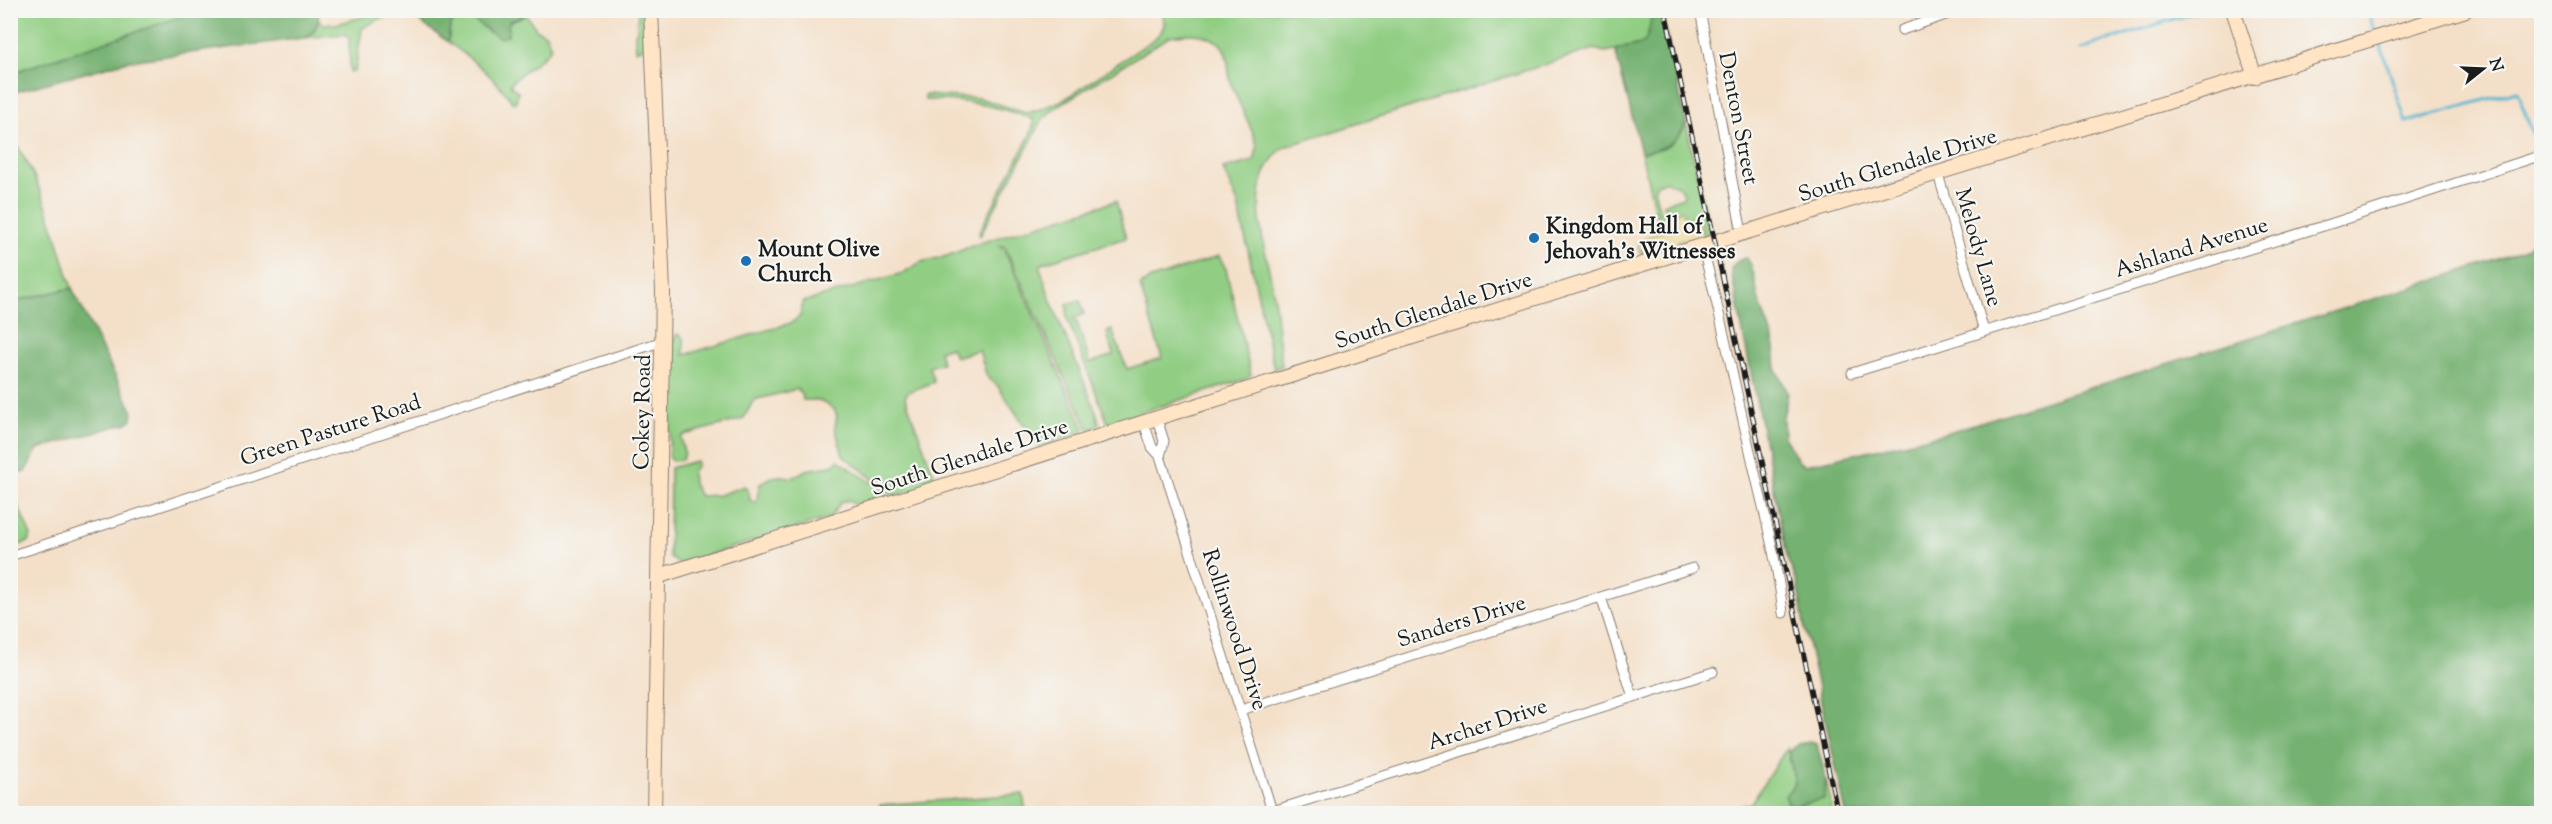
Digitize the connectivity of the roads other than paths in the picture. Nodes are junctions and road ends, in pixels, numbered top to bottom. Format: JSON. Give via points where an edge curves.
{"nodes":[{"id":1,"x":651,"y":10,"type":"edge"},
{"id":2,"x":1700,"y":10,"type":"edge"},
{"id":3,"x":1960,"y":10,"type":"edge"},
{"id":4,"x":2233,"y":10,"type":"edge"},
{"id":5,"x":2466,"y":10,"type":"edge"},
{"id":6,"x":1902,"y":30,"type":"dead end"},
{"id":7,"x":2255,"y":76,"type":"junction"},
{"id":8,"x":2541,"y":155,"type":"edge"},
{"id":9,"x":1938,"y":174,"type":"junction"},
{"id":10,"x":1742,"y":233,"type":"junction"},
{"id":11,"x":1702,"y":246,"type":"junction"},
{"id":12,"x":1984,"y":331,"type":"junction"},
{"id":13,"x":663,"y":341,"type":"junction"},
{"id":14,"x":1852,"y":373,"type":"dead end"},
{"id":15,"x":1150,"y":421,"type":"junction"},
{"id":16,"x":1160,"y":456,"type":"junction"},
{"id":17,"x":10,"y":556,"type":"edge"},
{"id":18,"x":1693,"y":568,"type":"dead end"},
{"id":19,"x":659,"y":576,"type":"junction"},
{"id":20,"x":1601,"y":597,"type":"junction"},
{"id":21,"x":1783,"y":613,"type":"dead end"},
{"id":22,"x":1713,"y":672,"type":"dead end"},
{"id":23,"x":1633,"y":697,"type":"junction"},
{"id":24,"x":1241,"y":710,"type":"junction"},
{"id":25,"x":1273,"y":812,"type":"edge"},
{"id":26,"x":654,"y":813,"type":"edge"}],
"edges":[{"from":1,"to":13,"type":"street","name":"Cokey Road"},
{"from":2,"to":10,"type":"street","name":"Denton Street"},
{"from":3,"to":6,"type":"street"},
{"from":4,"to":7,"type":"street"},
{"from":5,"to":7,"type":"street","name":"South Glendale Drive"},
{"from":7,"to":9,"type":"street","name":"South Glendale Drive"},
{"from":8,"to":12,"type":"street","name":"Ashland Avenue"},
{"from":9,"to":10,"type":"street","name":"South Glendale Drive"},
{"from":9,"to":12,"type":"street","name":"Melody Lane"},
{"from":10,"to":11,"type":"street","name":"South Glendale Drive"},
{"from":11,"to":15,"type":"street","name":"South Glendale Drive"},
{"from":11,"to":21,"type":"street","via":[[1778,572]]},
{"from":12,"to":14,"type":"street","name":"Ashland Avenue"},
{"from":13,"to":17,"type":"street","name":"Green Pasture Road"},
{"from":13,"to":19,"type":"street","name":"Cokey Road"},
{"from":15,"to":16,"type":"street","name":"Rollinwood Drive","via":[[1152,447]]},
{"from":15,"to":16,"type":"street","name":"Rollinwood Drive","via":[[1164,441]]},
{"from":15,"to":19,"type":"street","name":"South Glendale Drive"},
{"from":16,"to":24,"type":"street","name":"Rollinwood Drive"},
{"from":18,"to":20,"type":"street","name":"Sanders Drive"},
{"from":19,"to":26,"type":"street","name":"Cokey Road"},
{"from":20,"to":23,"type":"street"},
{"from":20,"to":24,"type":"street","name":"Sanders Drive"},
{"from":22,"to":23,"type":"street","name":"Archer Drive"},
{"from":23,"to":25,"type":"street","name":"Archer Drive"},
{"from":24,"to":25,"type":"street","name":"Rollinwood Drive"}]}
